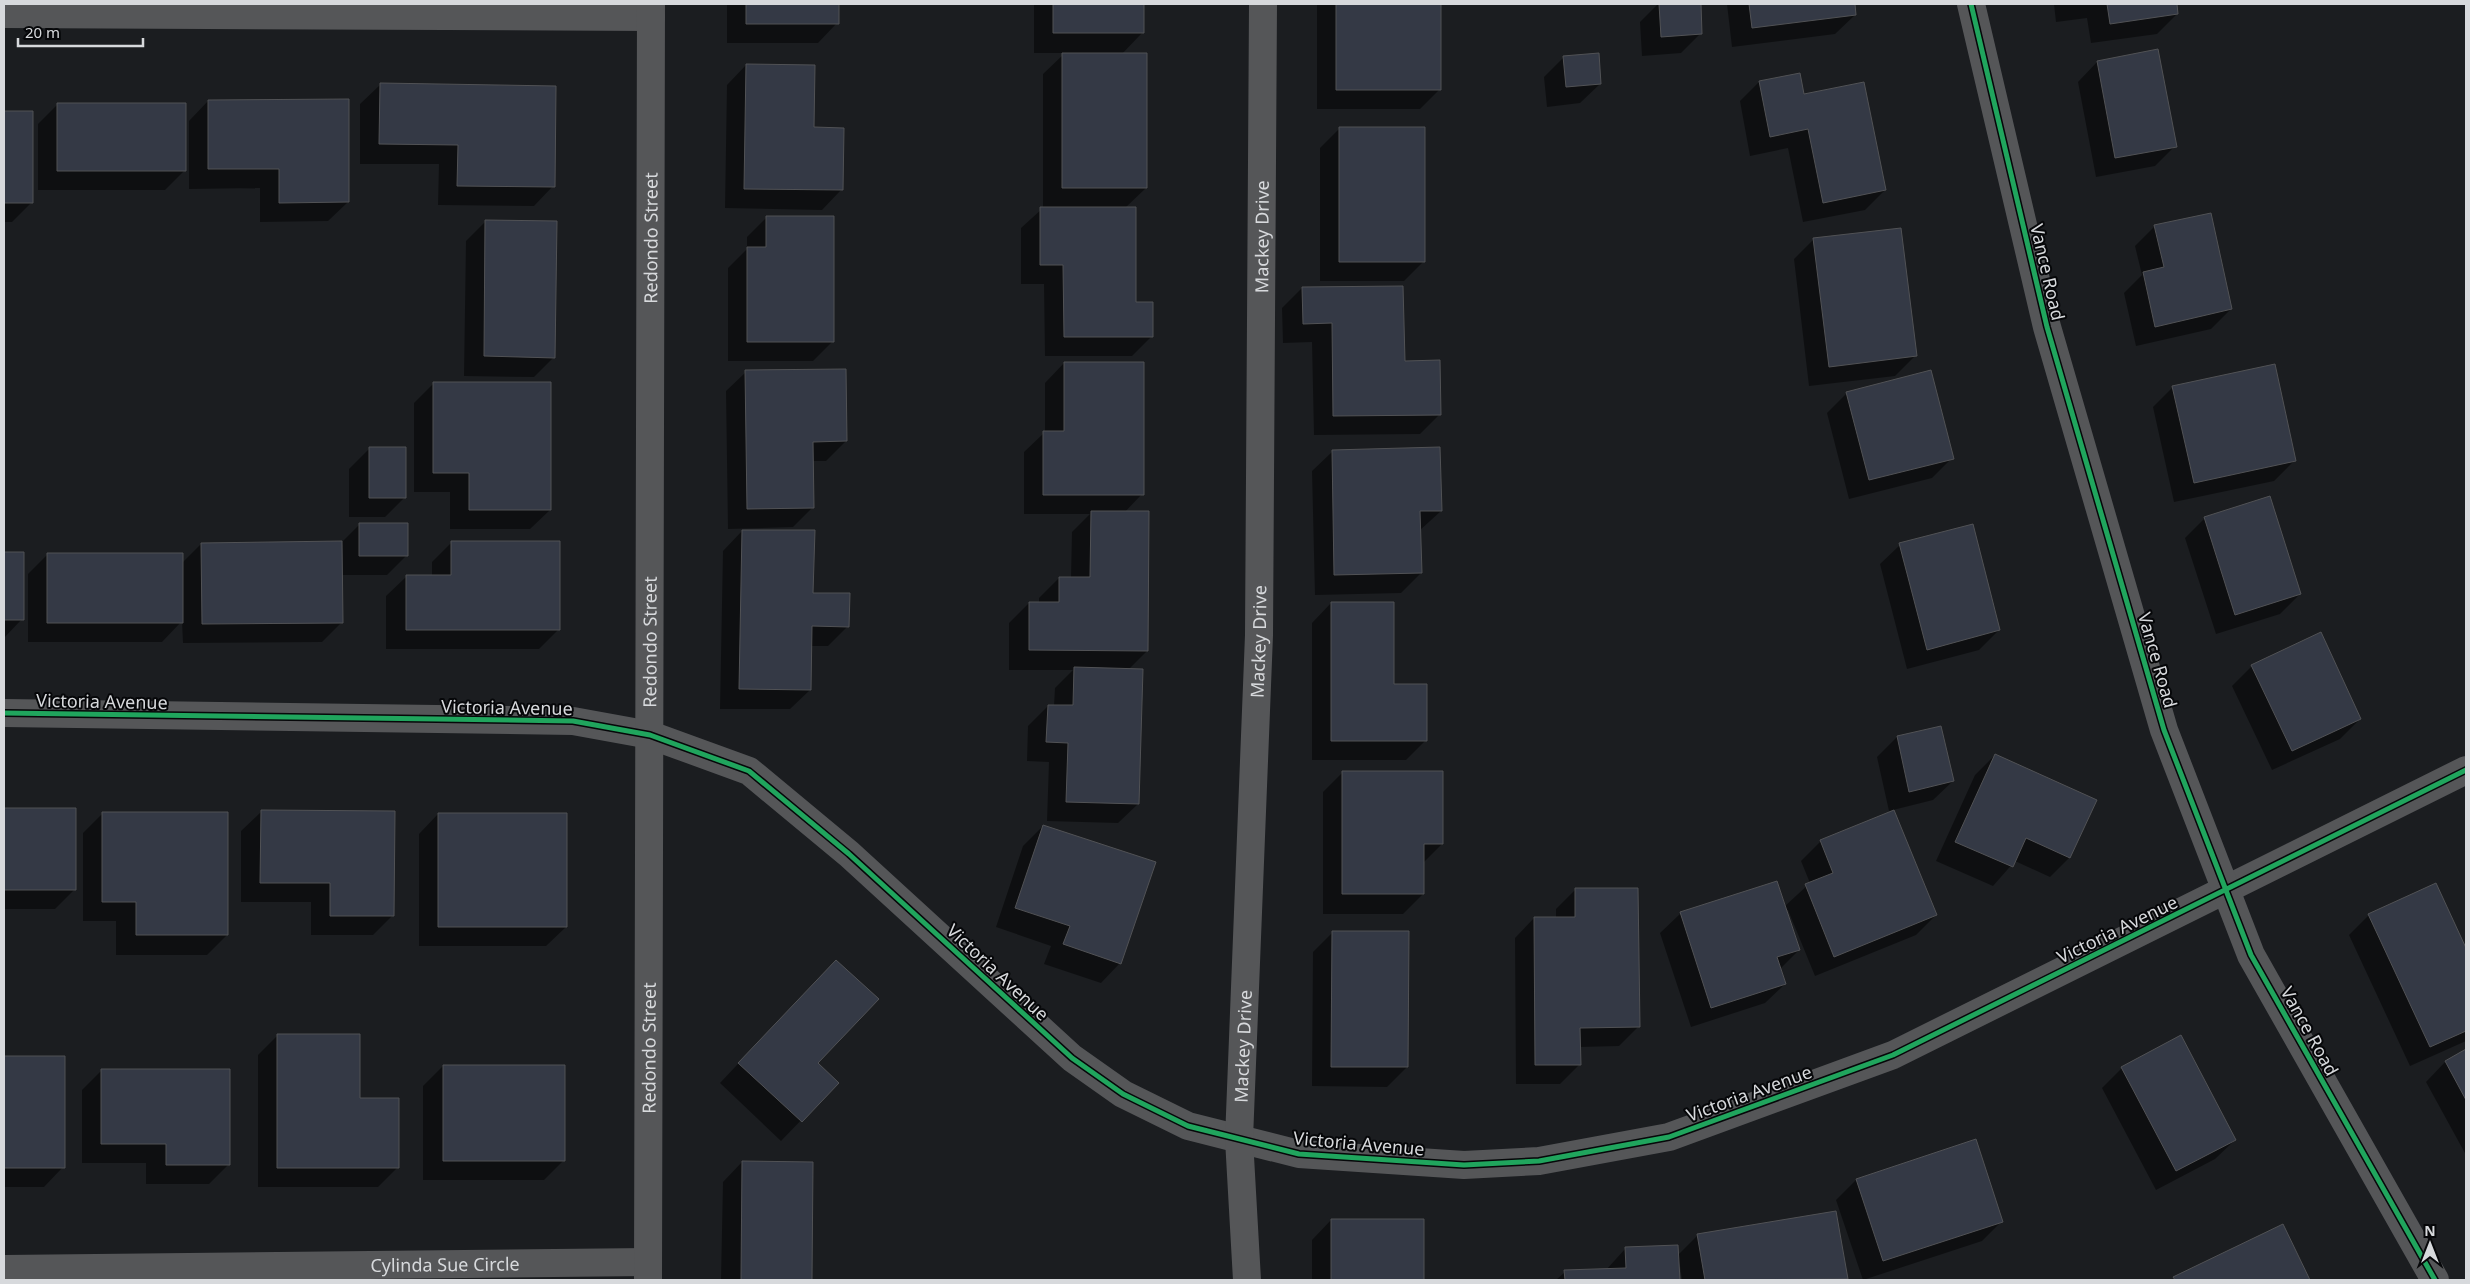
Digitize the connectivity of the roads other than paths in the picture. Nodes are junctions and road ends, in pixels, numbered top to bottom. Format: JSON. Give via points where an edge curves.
{"nodes":[{"id":1,"x":1263,"y":4,"type":"edge"},
{"id":2,"x":1971,"y":4,"type":"edge"},
{"id":3,"x":651,"y":10,"type":"edge"},
{"id":4,"x":4,"y":14,"type":"edge"},
{"id":5,"x":4,"y":713,"type":"edge"},
{"id":6,"x":650,"y":734,"type":"junction"},
{"id":7,"x":2466,"y":770,"type":"edge"},
{"id":8,"x":2226,"y":890,"type":"junction"},
{"id":9,"x":1239,"y":1139,"type":"junction"},
{"id":10,"x":4,"y":1269,"type":"edge"},
{"id":11,"x":648,"y":1271,"type":"edge"},
{"id":12,"x":1247,"y":1280,"type":"edge"},
{"id":13,"x":2435,"y":1280,"type":"edge"}],
"edges":[{"from":1,"to":9,"type":"street","name":"Mackey Drive","via":[[1259,635]]},
{"from":2,"to":8,"type":"street","name":"Vance Road","via":[[2050,337],[2164,730]]},
{"from":3,"to":4,"type":"street"},
{"from":3,"to":6,"type":"street","name":"Redondo Street"},
{"from":5,"to":6,"type":"street","name":"Victoria Avenue","via":[[573,721]]},
{"from":6,"to":9,"type":"street","name":"Victoria Avenue","via":[[749,771],[849,854],[1072,1058],[1116,1089],[1188,1126]]},
{"from":6,"to":11,"type":"street","name":"Redondo Street"},
{"from":7,"to":8,"type":"street","name":"Victoria Avenue"},
{"from":8,"to":9,"type":"street","name":"Victoria Avenue","via":[[1893,1055],[1669,1137],[1539,1161],[1464,1165],[1299,1154]]},
{"from":8,"to":13,"type":"street","name":"Vance Road","via":[[2251,955]]},
{"from":9,"to":12,"type":"street","name":"Mackey Drive"},
{"from":10,"to":11,"type":"street","name":"Cylinda Sue Circle"}]}
